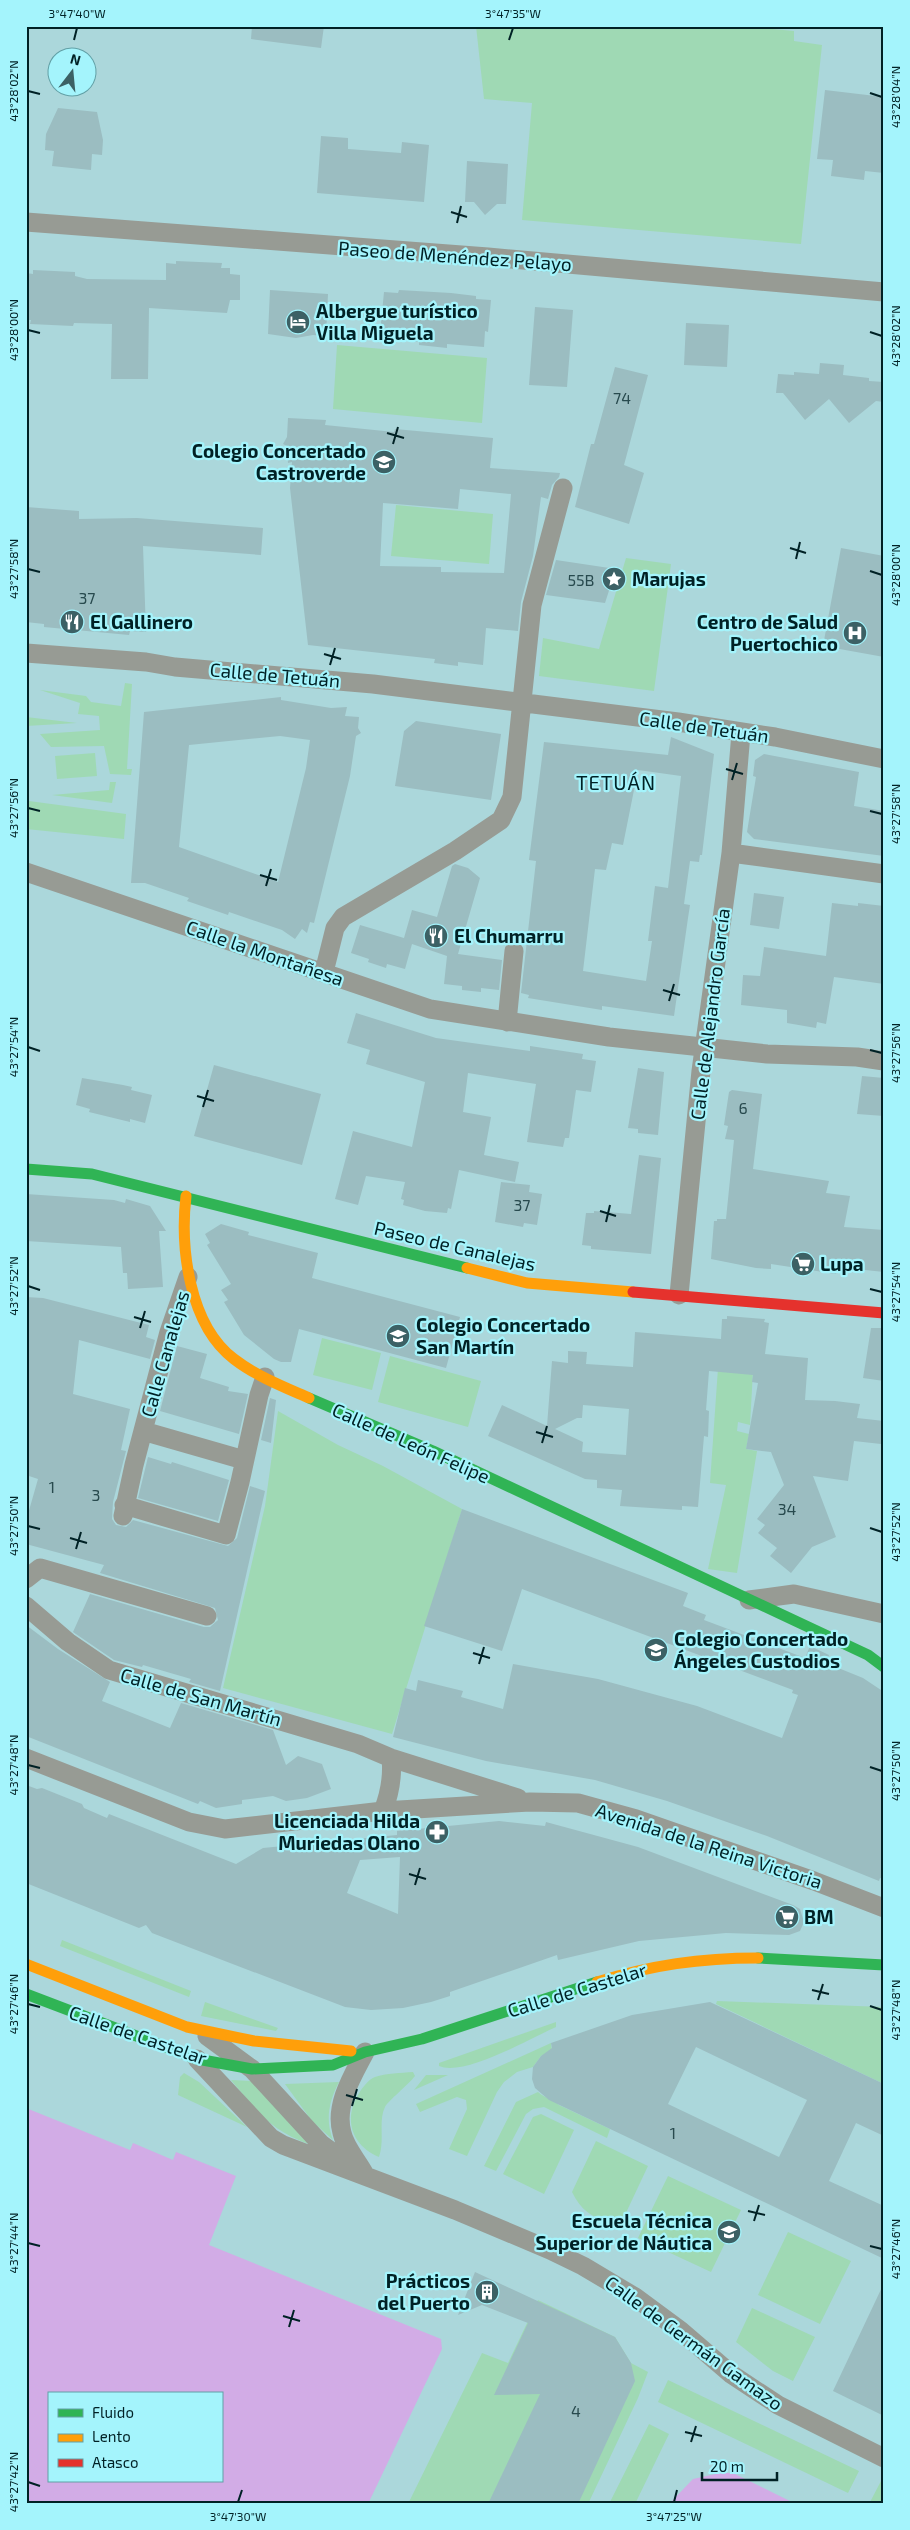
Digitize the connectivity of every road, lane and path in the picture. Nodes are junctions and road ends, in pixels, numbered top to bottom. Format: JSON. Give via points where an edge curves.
{"nodes":[{"id":1,"x":26,"y":222,"type":"edge"},
{"id":2,"x":884,"y":292,"type":"edge"},
{"id":3,"x":563,"y":488,"type":"dead end"},
{"id":4,"x":26,"y":653,"type":"edge"},
{"id":5,"x":522,"y":704,"type":"junction"},
{"id":6,"x":741,"y":732,"type":"junction"},
{"id":7,"x":884,"y":759,"type":"edge"},
{"id":8,"x":731,"y":853,"type":"junction"},
{"id":9,"x":26,"y":872,"type":"edge"},
{"id":10,"x":884,"y":874,"type":"edge"},
{"id":11,"x":514,"y":951,"type":"dead end"},
{"id":12,"x":324,"y":972,"type":"junction"},
{"id":13,"x":507,"y":1022,"type":"junction"},
{"id":14,"x":705,"y":1046,"type":"junction"},
{"id":15,"x":884,"y":1061,"type":"edge"},
{"id":16,"x":26,"y":1168,"type":"edge"},
{"id":17,"x":186,"y":1196,"type":"junction"},
{"id":18,"x":188,"y":1277,"type":"junction"},
{"id":19,"x":679,"y":1295,"type":"junction"},
{"id":20,"x":884,"y":1313,"type":"edge"},
{"id":21,"x":265,"y":1377,"type":"junction"},
{"id":22,"x":143,"y":1431,"type":"junction"},
{"id":23,"x":244,"y":1460,"type":"junction"},
{"id":24,"x":26,"y":1579,"type":"edge"},
{"id":25,"x":748,"y":1600,"type":"junction"},
{"id":26,"x":26,"y":1606,"type":"edge"},
{"id":27,"x":884,"y":1614,"type":"edge"},
{"id":28,"x":207,"y":1616,"type":"dead end"},
{"id":29,"x":884,"y":1666,"type":"edge"},
{"id":30,"x":26,"y":1758,"type":"edge"},
{"id":31,"x":391,"y":1758,"type":"junction"},
{"id":32,"x":530,"y":1802,"type":"junction"},
{"id":33,"x":383,"y":1811,"type":"junction"},
{"id":34,"x":884,"y":1908,"type":"edge"},
{"id":35,"x":26,"y":1964,"type":"edge"},
{"id":36,"x":884,"y":1965,"type":"edge"},
{"id":37,"x":26,"y":1994,"type":"edge"},
{"id":38,"x":187,"y":2026,"type":"junction"},
{"id":39,"x":365,"y":2052,"type":"junction"},
{"id":40,"x":197,"y":2059,"type":"junction"},
{"id":41,"x":252,"y":2069,"type":"junction"},
{"id":42,"x":365,"y":2174,"type":"junction"},
{"id":43,"x":884,"y":2458,"type":"edge"}],
"edges":[{"from":1,"to":2,"type":"street","name":"Paseo de Menéndez Pelayo","via":[[488,257]]},
{"from":3,"to":5,"type":"street","via":[[532,604]]},
{"from":4,"to":5,"type":"street","name":"Calle de Tetuán","via":[[373,684]]},
{"from":5,"to":6,"type":"street","name":"Calle de Tetuán"},
{"from":5,"to":12,"type":"street","via":[[512,797],[501,820],[455,851],[343,916],[335,928]]},
{"from":6,"to":7,"type":"street","name":"Calle de Tetuán"},
{"from":6,"to":8,"type":"street","name":"Calle de Alejandro García"},
{"from":8,"to":10,"type":"street"},
{"from":8,"to":14,"type":"street","name":"Calle de Alejandro García"},
{"from":9,"to":12,"type":"street","name":"Calle la Montañesa"},
{"from":11,"to":13,"type":"street"},
{"from":12,"to":13,"type":"street","name":"Calle la Montañesa","via":[[430,1009]]},
{"from":13,"to":14,"type":"street","name":"Calle la Montañesa","via":[[609,1037]]},
{"from":14,"to":15,"type":"street","name":"Calle la Montañesa","via":[[767,1054]]},
{"from":14,"to":19,"type":"street","name":"Calle de Alejandro García"},
{"from":16,"to":17,"type":"street","name":"Paseo de Canalejas","via":[[92,1174]]},
{"from":17,"to":18,"type":"street","name":"Calle de León Felipe","via":[[182,1217]]},
{"from":17,"to":19,"type":"street","name":"Paseo de Canalejas","via":[[527,1283]]},
{"from":18,"to":21,"type":"street","name":"Calle de León Felipe","via":[[215,1338],[230,1356]]},
{"from":18,"to":22,"type":"street","name":"Calle Canalejas","via":[[169,1332]]},
{"from":19,"to":20,"type":"street","name":"Paseo de Canalejas"},
{"from":21,"to":23,"type":"street","name":"Calle Canalejas"},
{"from":21,"to":25,"type":"street","name":"Calle de León Felipe","via":[[433,1451]]},
{"from":22,"to":23,"type":"street","name":"Calle Canalejas"},
{"from":22,"to":23,"type":"street","name":"Calle Canalejas","via":[[124,1510],[226,1535]]},
{"from":24,"to":28,"type":"street","via":[[40,1568],[106,1579]]},
{"from":25,"to":27,"type":"street","via":[[794,1594]]},
{"from":25,"to":29,"type":"street","name":"Calle de León Felipe","via":[[868,1655]]},
{"from":26,"to":31,"type":"street","name":"Calle de San Martín","via":[[68,1642],[109,1670],[358,1744]]},
{"from":30,"to":33,"type":"street","name":"Avenida de la Reina Victoria","via":[[189,1822],[225,1829]]},
{"from":31,"to":32,"type":"street","name":"Avenida de la Reina Victoria"},
{"from":31,"to":33,"type":"street","via":[[393,1774]]},
{"from":32,"to":33,"type":"street","name":"Avenida de la Reina Victoria"},
{"from":32,"to":34,"type":"street","name":"Avenida de la Reina Victoria","via":[[578,1804],[636,1819]]},
{"from":35,"to":38,"type":"street","name":"Calle de Castelar"},
{"from":36,"to":39,"type":"street","name":"Calle de Castelar","via":[[773,1958],[712,1958],[677,1962],[638,1969],[422,2039]]},
{"from":37,"to":40,"type":"street","name":"Calle de Castelar"},
{"from":38,"to":39,"type":"street","name":"Calle de Castelar","via":[[254,2041]]},
{"from":38,"to":41,"type":"street","name":"Calle de Castelar","via":[[221,2045]]},
{"from":39,"to":41,"type":"street","name":"Calle de Castelar","via":[[333,2065]]},
{"from":39,"to":42,"type":"street","via":[[349,2085],[340,2124],[345,2141]]},
{"from":40,"to":41,"type":"street","name":"Calle de Castelar"},
{"from":40,"to":42,"type":"street","name":"Calle de Germán Gamazo","via":[[271,2138],[297,2152]]},
{"from":41,"to":42,"type":"street","name":"Calle de Germán Gamazo","via":[[321,2144]]},
{"from":42,"to":43,"type":"street","name":"Calle de Germán Gamazo","via":[[583,2266],[635,2297],[731,2374],[778,2405]]}]}
